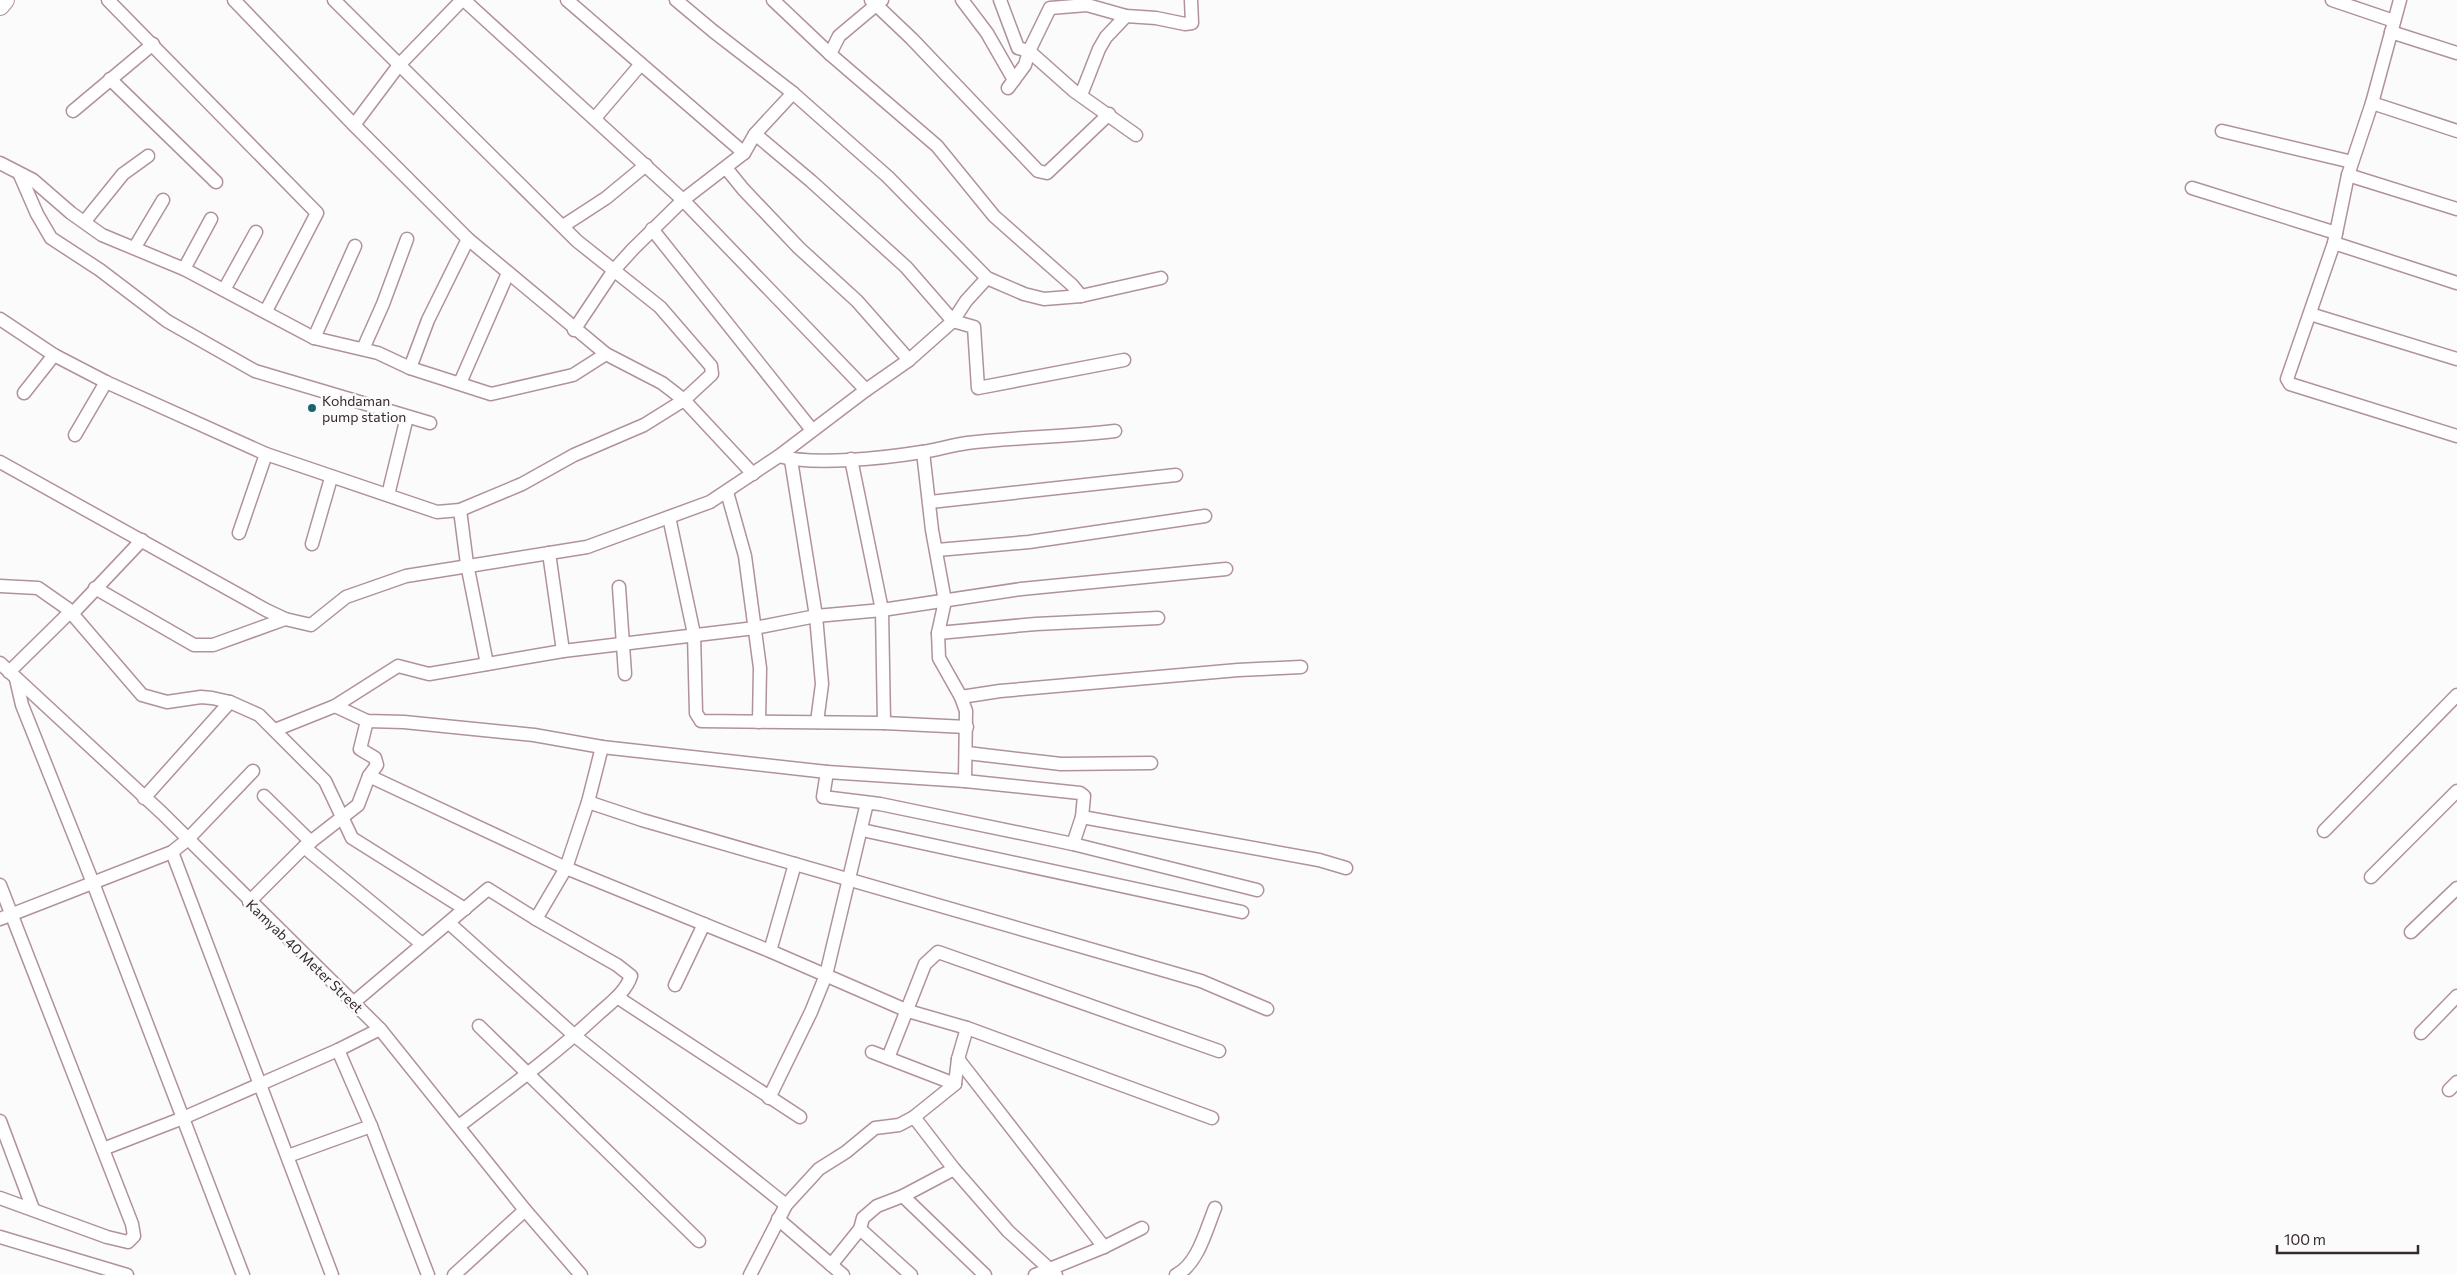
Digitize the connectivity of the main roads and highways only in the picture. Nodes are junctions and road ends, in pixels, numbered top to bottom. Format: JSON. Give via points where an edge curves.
{"nodes":[{"id":1,"x":5,"y":0,"type":"edge"},
{"id":2,"x":0,"y":6,"type":"edge"}],
"edges":[{"from":1,"to":2,"type":"highway"}]}
